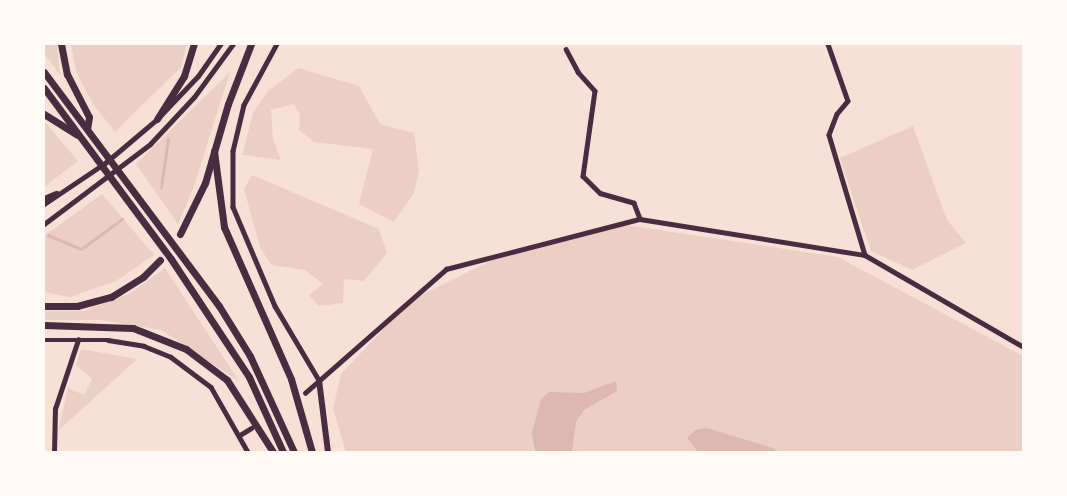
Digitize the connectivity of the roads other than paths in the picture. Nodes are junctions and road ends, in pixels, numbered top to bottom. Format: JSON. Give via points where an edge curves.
{"nodes":[{"id":1,"x":61,"y":44,"type":"edge"},
{"id":2,"x":194,"y":44,"type":"edge"},
{"id":3,"x":220,"y":44,"type":"edge"},
{"id":4,"x":233,"y":44,"type":"edge"},
{"id":5,"x":251,"y":44,"type":"edge"},
{"id":6,"x":277,"y":44,"type":"edge"},
{"id":7,"x":828,"y":44,"type":"edge"},
{"id":8,"x":566,"y":49,"type":"dead end"},
{"id":9,"x":44,"y":72,"type":"edge"},
{"id":10,"x":44,"y":88,"type":"edge"},
{"id":11,"x":44,"y":114,"type":"edge"},
{"id":12,"x":158,"y":119,"type":"junction"},
{"id":13,"x":89,"y":130,"type":"junction"},
{"id":14,"x":83,"y":139,"type":"junction"},
{"id":15,"x":214,"y":151,"type":"junction"},
{"id":16,"x":56,"y":194,"type":"junction"},
{"id":17,"x":44,"y":199,"type":"edge"},
{"id":18,"x":44,"y":204,"type":"edge"},
{"id":19,"x":640,"y":219,"type":"junction"},
{"id":20,"x":44,"y":224,"type":"edge"},
{"id":21,"x":180,"y":234,"type":"dead end"},
{"id":22,"x":865,"y":255,"type":"junction"},
{"id":23,"x":160,"y":260,"type":"dead end"},
{"id":24,"x":44,"y":306,"type":"edge"},
{"id":25,"x":44,"y":325,"type":"edge"},
{"id":26,"x":44,"y":340,"type":"edge"},
{"id":27,"x":78,"y":340,"type":"junction"},
{"id":28,"x":1023,"y":346,"type":"edge"},
{"id":29,"x":320,"y":380,"type":"junction"},
{"id":30,"x":306,"y":393,"type":"dead end"},
{"id":31,"x":251,"y":428,"type":"dead end"},
{"id":32,"x":240,"y":435,"type":"junction"},
{"id":33,"x":54,"y":453,"type":"edge"},
{"id":34,"x":248,"y":453,"type":"edge"},
{"id":35,"x":273,"y":453,"type":"edge"},
{"id":36,"x":283,"y":453,"type":"edge"},
{"id":37,"x":294,"y":453,"type":"edge"},
{"id":38,"x":312,"y":453,"type":"edge"},
{"id":39,"x":328,"y":453,"type":"edge"}],
"edges":[{"from":1,"to":13,"type":"highway","via":[[67,75],[89,117]]},
{"from":2,"to":12,"type":"highway","via":[[184,76]]},
{"from":3,"to":12,"type":"street","via":[[198,76]]},
{"from":4,"to":20,"type":"street","via":[[194,97],[150,144]]},
{"from":5,"to":15,"type":"highway"},
{"from":6,"to":29,"type":"street","via":[[244,105],[233,151],[233,207],[275,306]]},
{"from":7,"to":22,"type":"street","via":[[848,101],[837,114],[829,135]]},
{"from":8,"to":19,"type":"street","via":[[578,72],[595,91],[583,176],[600,193],[634,203]]},
{"from":9,"to":13,"type":"highway"},
{"from":10,"to":14,"type":"highway"},
{"from":11,"to":14,"type":"highway"},
{"from":12,"to":16,"type":"street","via":[[105,163]]},
{"from":13,"to":37,"type":"highway","via":[[179,249],[250,356]]},
{"from":14,"to":36,"type":"highway","via":[[249,377]]},
{"from":15,"to":21,"type":"highway","via":[[205,183]]},
{"from":15,"to":38,"type":"highway","via":[[224,226],[291,379]]},
{"from":16,"to":17,"type":"highway"},
{"from":16,"to":18,"type":"street"},
{"from":19,"to":22,"type":"street"},
{"from":19,"to":29,"type":"street","via":[[446,269]]},
{"from":22,"to":28,"type":"street"},
{"from":23,"to":24,"type":"highway","via":[[143,278],[111,297],[77,306]]},
{"from":25,"to":35,"type":"highway","via":[[133,328],[186,349],[227,380],[260,426]]},
{"from":26,"to":27,"type":"street"},
{"from":27,"to":32,"type":"street","via":[[144,346],[171,357],[211,387]]},
{"from":27,"to":33,"type":"street","via":[[55,409]]},
{"from":29,"to":30,"type":"street"},
{"from":29,"to":39,"type":"main road"},
{"from":31,"to":32,"type":"street"},
{"from":32,"to":34,"type":"street"}]}
